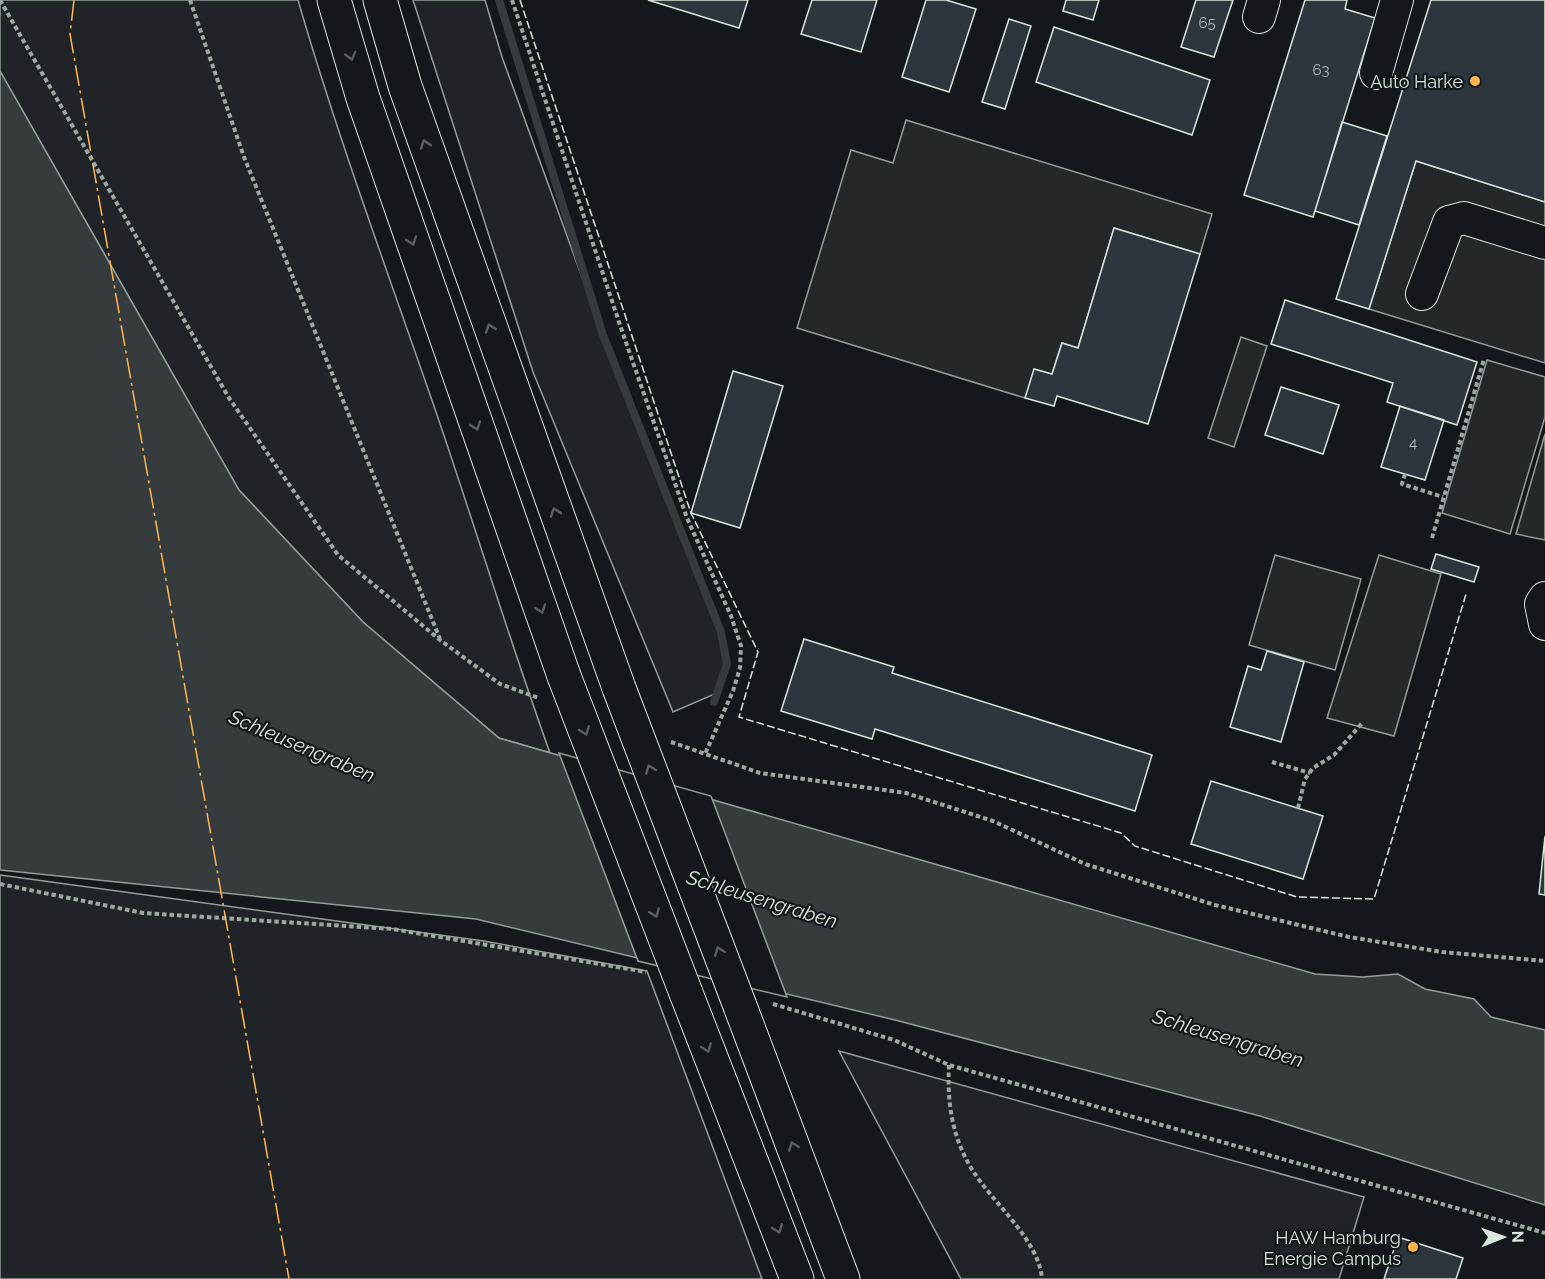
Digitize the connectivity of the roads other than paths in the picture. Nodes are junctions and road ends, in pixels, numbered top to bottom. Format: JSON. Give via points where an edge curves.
{"nodes":[{"id":1,"x":334,"y":0,"type":"edge"},
{"id":2,"x":380,"y":0,"type":"edge"},
{"id":3,"x":1397,"y":0,"type":"edge"},
{"id":4,"x":1376,"y":73,"type":"dead end"},
{"id":5,"x":1545,"y":243,"type":"edge"},
{"id":6,"x":1422,"y":294,"type":"dead end"},
{"id":7,"x":1545,"y":598,"type":"edge"},
{"id":8,"x":1545,"y":624,"type":"edge"},
{"id":9,"x":798,"y":1279,"type":"edge"},
{"id":10,"x":843,"y":1279,"type":"edge"}],
"edges":[{"from":1,"to":9,"type":"highway","one_way":true,"bridge":true,"via":[[554,688],[686,993]]},
{"from":10,"to":2,"type":"highway","one_way":true,"bridge":true,"via":[[619,688],[405,86]]},
{"from":3,"to":4,"type":"street"},
{"from":5,"to":6,"type":"street","via":[[1464,218],[1449,222]]},
{"from":7,"to":8,"type":"street","via":[[1541,604]]}]}
